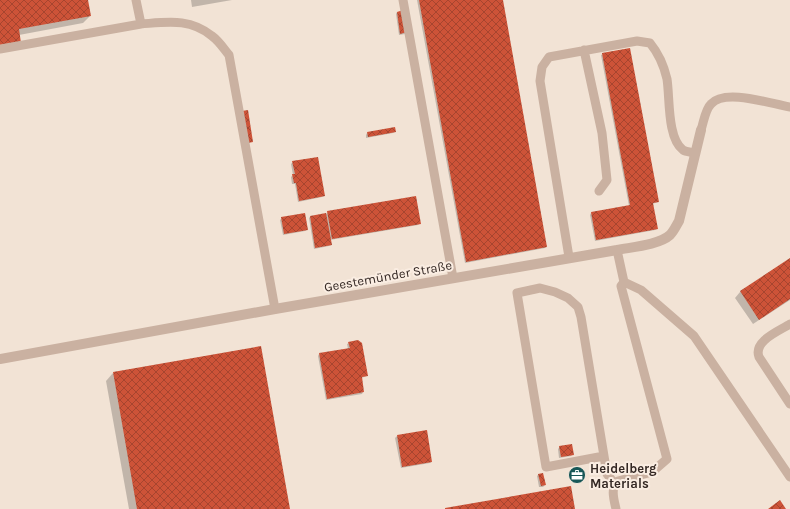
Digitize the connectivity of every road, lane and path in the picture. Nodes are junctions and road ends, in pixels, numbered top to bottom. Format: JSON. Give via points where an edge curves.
{"nodes":[{"id":1,"x":136,"y":0,"type":"edge"},
{"id":2,"x":403,"y":0,"type":"edge"},
{"id":3,"x":141,"y":24,"type":"junction"},
{"id":4,"x":0,"y":49,"type":"edge"},
{"id":5,"x":584,"y":50,"type":"junction"},
{"id":6,"x":790,"y":107,"type":"edge"},
{"id":7,"x":701,"y":130,"type":"joint"},
{"id":8,"x":695,"y":153,"type":"junction"},
{"id":9,"x":599,"y":190,"type":"dead end"},
{"id":10,"x":617,"y":250,"type":"junction"},
{"id":11,"x":570,"y":257,"type":"junction"},
{"id":12,"x":453,"y":278,"type":"junction"},
{"id":13,"x":624,"y":282,"type":"junction"},
{"id":14,"x":275,"y":308,"type":"junction"},
{"id":15,"x":790,"y":324,"type":"edge"},
{"id":16,"x":0,"y":359,"type":"edge"},
{"id":17,"x":790,"y":404,"type":"edge"},
{"id":18,"x":604,"y":456,"type":"junction"},
{"id":19,"x":790,"y":477,"type":"edge"},
{"id":20,"x":614,"y":484,"type":"junction"},
{"id":21,"x":616,"y":509,"type":"edge"}],
"edges":[{"from":1,"to":3,"type":"lane"},
{"from":2,"to":12,"type":"lane"},
{"from":3,"to":4,"type":"lane"},
{"from":3,"to":14,"type":"lane","via":[[177,21],[197,27],[213,36],[228,55]]},
{"from":5,"to":8,"type":"lane","via":[[637,41],[650,43],[659,54],[667,78],[675,138],[684,151]]},
{"from":5,"to":9,"type":"lane","via":[[602,139],[607,180]]},
{"from":5,"to":11,"type":"lane","via":[[549,57],[542,67],[540,80]]},
{"from":6,"to":7,"type":"lane","via":[[735,96],[718,98],[708,109]]},
{"from":7,"to":8,"type":"street","name":"Geestemünder Straße"},
{"from":8,"to":10,"type":"street","name":"Geestemünder Straße","via":[[675,229],[663,240]]},
{"from":10,"to":11,"type":"street","name":"Geestemünder Straße"},
{"from":10,"to":13,"type":"lane"},
{"from":11,"to":12,"type":"street","name":"Geestemünder Straße"},
{"from":12,"to":14,"type":"street","name":"Geestemünder Straße"},
{"from":13,"to":19,"type":"lane","via":[[641,290],[694,336]]},
{"from":13,"to":20,"type":"lane","via":[[621,286],[667,459],[652,472]]},
{"from":14,"to":16,"type":"street","name":"Geestemünder Straße"},
{"from":15,"to":17,"type":"lane","via":[[765,340],[758,347],[757,353]]},
{"from":18,"to":18,"type":"lane","via":[[578,307],[568,298],[540,288],[518,293],[546,467]]},
{"from":18,"to":20,"type":"lane","via":[[607,474]]},
{"from":20,"to":21,"type":"lane"}]}
